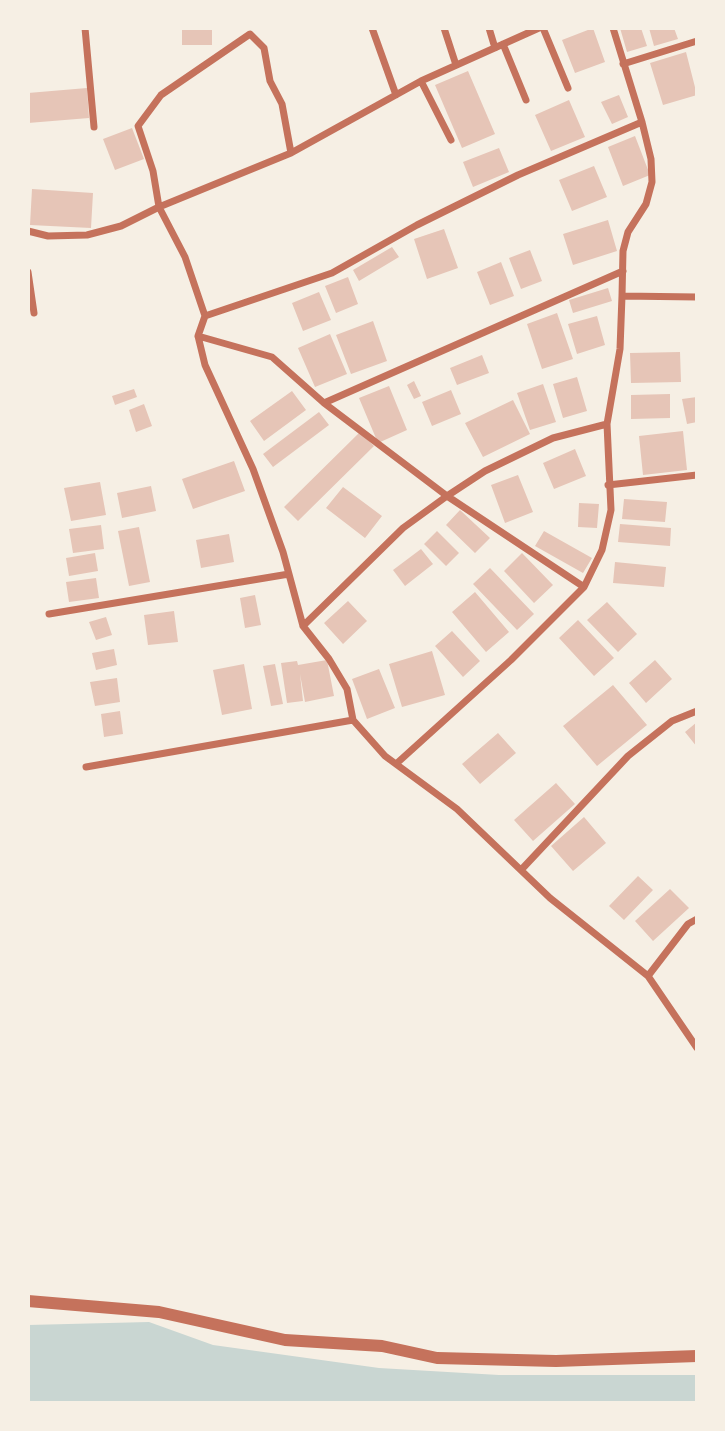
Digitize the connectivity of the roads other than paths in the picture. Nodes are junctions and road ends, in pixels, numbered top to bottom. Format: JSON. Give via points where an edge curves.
{"nodes":[{"id":1,"x":85,"y":28,"type":"edge"},
{"id":2,"x":372,"y":28,"type":"edge"},
{"id":3,"x":444,"y":28,"type":"edge"},
{"id":4,"x":489,"y":28,"type":"edge"},
{"id":5,"x":537,"y":28,"type":"edge"},
{"id":6,"x":613,"y":28,"type":"edge"},
{"id":7,"x":697,"y":41,"type":"edge"},
{"id":8,"x":499,"y":46,"type":"junction"},
{"id":9,"x":623,"y":64,"type":"junction"},
{"id":10,"x":456,"y":65,"type":"junction"},
{"id":11,"x":421,"y":82,"type":"junction"},
{"id":12,"x":568,"y":88,"type":"dead end"},
{"id":13,"x":396,"y":95,"type":"junction"},
{"id":14,"x":526,"y":100,"type":"dead end"},
{"id":15,"x":642,"y":121,"type":"junction"},
{"id":16,"x":94,"y":127,"type":"dead end"},
{"id":17,"x":451,"y":140,"type":"dead end"},
{"id":18,"x":291,"y":153,"type":"junction"},
{"id":19,"x":159,"y":207,"type":"junction"},
{"id":20,"x":28,"y":230,"type":"edge"},
{"id":21,"x":623,"y":271,"type":"junction"},
{"id":22,"x":28,"y":272,"type":"edge"},
{"id":23,"x":622,"y":296,"type":"junction"},
{"id":24,"x":697,"y":297,"type":"edge"},
{"id":25,"x":34,"y":313,"type":"dead end"},
{"id":26,"x":205,"y":316,"type":"junction"},
{"id":27,"x":198,"y":336,"type":"junction"},
{"id":28,"x":324,"y":403,"type":"junction"},
{"id":29,"x":607,"y":424,"type":"junction"},
{"id":30,"x":697,"y":475,"type":"edge"},
{"id":31,"x":608,"y":485,"type":"junction"},
{"id":32,"x":447,"y":496,"type":"junction"},
{"id":33,"x":289,"y":574,"type":"junction"},
{"id":34,"x":584,"y":587,"type":"junction"},
{"id":35,"x":49,"y":614,"type":"dead end"},
{"id":36,"x":303,"y":626,"type":"junction"},
{"id":37,"x":697,"y":711,"type":"edge"},
{"id":38,"x":353,"y":720,"type":"junction"},
{"id":39,"x":396,"y":764,"type":"junction"},
{"id":40,"x":86,"y":767,"type":"dead end"},
{"id":41,"x":521,"y":870,"type":"junction"},
{"id":42,"x":697,"y":919,"type":"edge"},
{"id":43,"x":648,"y":976,"type":"junction"},
{"id":44,"x":697,"y":1048,"type":"edge"},
{"id":45,"x":28,"y":1301,"type":"edge"},
{"id":46,"x":697,"y":1356,"type":"edge"}],
"edges":[{"from":1,"to":16,"type":"street"},
{"from":2,"to":13,"type":"street"},
{"from":3,"to":10,"type":"street"},
{"from":4,"to":8,"type":"street"},
{"from":5,"to":8,"type":"street"},
{"from":5,"to":12,"type":"street"},
{"from":6,"to":9,"type":"street"},
{"from":7,"to":9,"type":"street"},
{"from":8,"to":10,"type":"street"},
{"from":8,"to":14,"type":"street"},
{"from":9,"to":15,"type":"street"},
{"from":10,"to":11,"type":"street"},
{"from":11,"to":13,"type":"street"},
{"from":11,"to":17,"type":"street"},
{"from":13,"to":18,"type":"street"},
{"from":15,"to":21,"type":"street","via":[[652,182],[646,204],[628,232]]},
{"from":15,"to":26,"type":"street","via":[[518,175],[332,274]]},
{"from":18,"to":19,"type":"street"},
{"from":18,"to":19,"type":"street","via":[[264,48],[250,34],[161,95],[138,125]]},
{"from":19,"to":20,"type":"street","via":[[121,226],[87,235],[48,236]]},
{"from":19,"to":26,"type":"street","via":[[189,265]]},
{"from":21,"to":23,"type":"street"},
{"from":21,"to":28,"type":"street"},
{"from":22,"to":25,"type":"street"},
{"from":23,"to":24,"type":"street"},
{"from":23,"to":29,"type":"street","via":[[620,349]]},
{"from":26,"to":27,"type":"street"},
{"from":27,"to":28,"type":"street","via":[[271,357]]},
{"from":27,"to":33,"type":"street","via":[[205,365],[253,469]]},
{"from":28,"to":32,"type":"street"},
{"from":29,"to":31,"type":"street"},
{"from":29,"to":32,"type":"street","via":[[553,438],[485,471]]},
{"from":30,"to":31,"type":"street"},
{"from":31,"to":34,"type":"street","via":[[611,510],[602,550]]},
{"from":32,"to":34,"type":"street"},
{"from":32,"to":36,"type":"street","via":[[403,528]]},
{"from":33,"to":35,"type":"street"},
{"from":33,"to":36,"type":"street"},
{"from":34,"to":39,"type":"street"},
{"from":36,"to":38,"type":"street","via":[[347,690]]},
{"from":37,"to":41,"type":"street","via":[[671,721],[628,756]]},
{"from":38,"to":39,"type":"street"},
{"from":38,"to":40,"type":"street"},
{"from":39,"to":41,"type":"street","via":[[457,809]]},
{"from":41,"to":43,"type":"street"},
{"from":42,"to":43,"type":"street","via":[[688,924]]},
{"from":43,"to":44,"type":"street"},
{"from":45,"to":46,"type":"street","via":[[159,1312],[285,1340],[382,1346],[436,1358],[556,1361]]}]}
